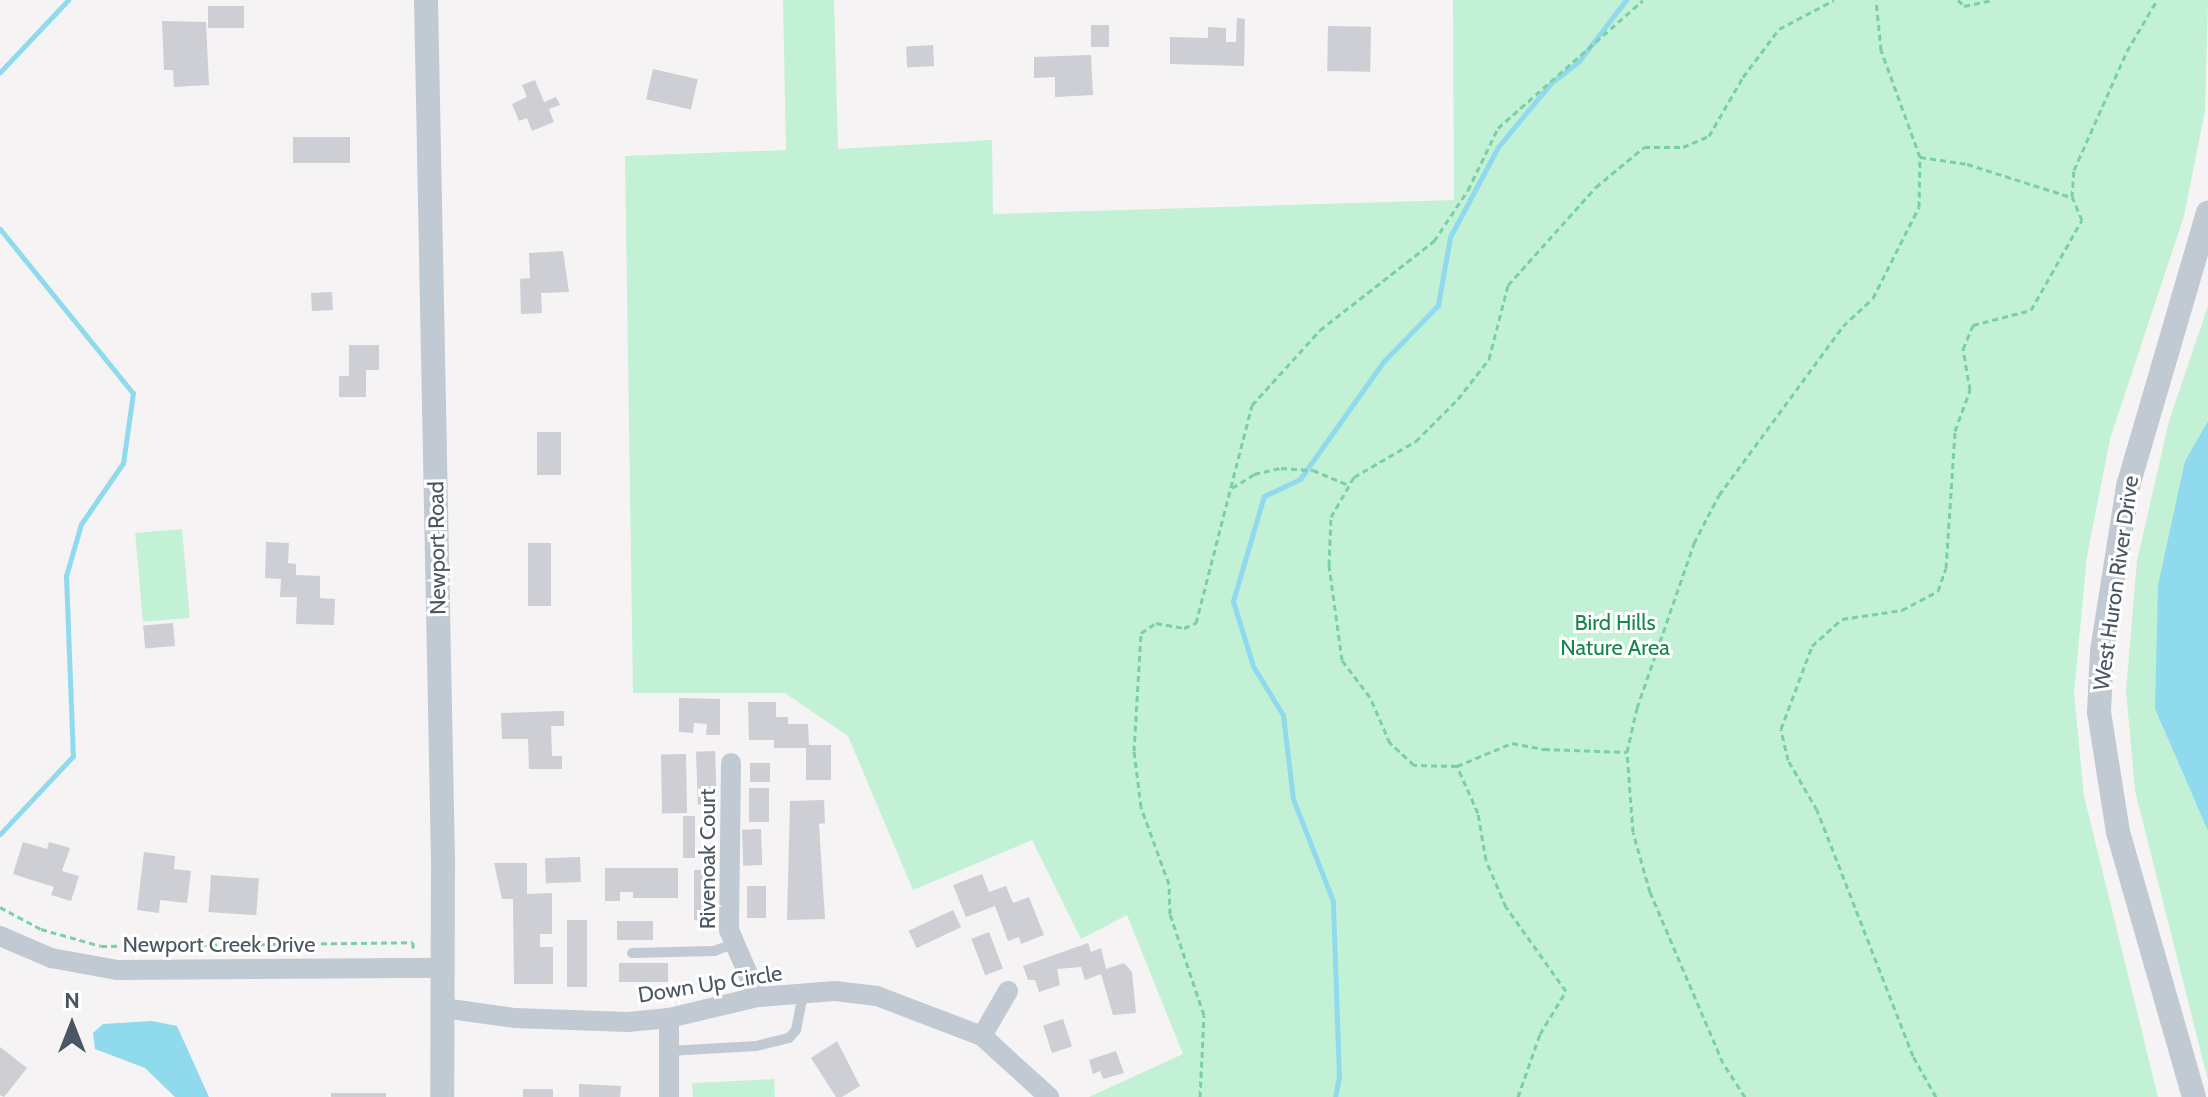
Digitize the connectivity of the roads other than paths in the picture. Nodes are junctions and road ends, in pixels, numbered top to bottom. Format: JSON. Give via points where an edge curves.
{"nodes":[{"id":1,"x":426,"y":0,"type":"edge"},
{"id":2,"x":2208,"y":212,"type":"edge"},
{"id":3,"x":731,"y":763,"type":"dead end"},
{"id":4,"x":2,"y":940,"type":"edge"},
{"id":5,"x":733,"y":944,"type":"junction"},
{"id":6,"x":632,"y":953,"type":"dead end"},
{"id":7,"x":443,"y":968,"type":"junction"},
{"id":8,"x":1008,"y":991,"type":"dead end"},
{"id":9,"x":803,"y":994,"type":"junction"},
{"id":10,"x":758,"y":997,"type":"junction"},
{"id":11,"x":443,"y":1008,"type":"junction"},
{"id":12,"x":669,"y":1018,"type":"junction"},
{"id":13,"x":982,"y":1036,"type":"junction"},
{"id":14,"x":669,"y":1051,"type":"junction"},
{"id":15,"x":442,"y":1097,"type":"edge"},
{"id":16,"x":669,"y":1097,"type":"edge"},
{"id":17,"x":1049,"y":1097,"type":"edge"},
{"id":18,"x":2194,"y":1097,"type":"edge"}],
"edges":[{"from":1,"to":7,"type":"street","name":"Newport Road"},
{"from":2,"to":18,"type":"street","name":"West Huron River Drive","via":[[2128,486],[2102,651],[2099,712],[2118,832]]},
{"from":3,"to":5,"type":"street","name":"Rivenoak Court"},
{"from":4,"to":7,"type":"street","name":"Newport Creek Drive","via":[[51,958],[118,970]]},
{"from":5,"to":6,"type":"lane","via":[[714,951]]},
{"from":5,"to":10,"type":"street","name":"Rivenoak Court"},
{"from":7,"to":11,"type":"street","name":"Newport Road"},
{"from":8,"to":13,"type":"street"},
{"from":9,"to":10,"type":"street","name":"Down Up Circle"},
{"from":9,"to":13,"type":"street","name":"Down Up Circle","via":[[877,996]]},
{"from":9,"to":14,"type":"lane","via":[[796,1030],[789,1038],[743,1048]]},
{"from":10,"to":12,"type":"street","name":"Down Up Circle"},
{"from":11,"to":12,"type":"street","name":"Down Up Circle","via":[[515,1018]]},
{"from":11,"to":15,"type":"street","name":"Newport Road"},
{"from":12,"to":14,"type":"street"},
{"from":13,"to":17,"type":"street","name":"Down Up Circle"},
{"from":14,"to":16,"type":"street"}]}
